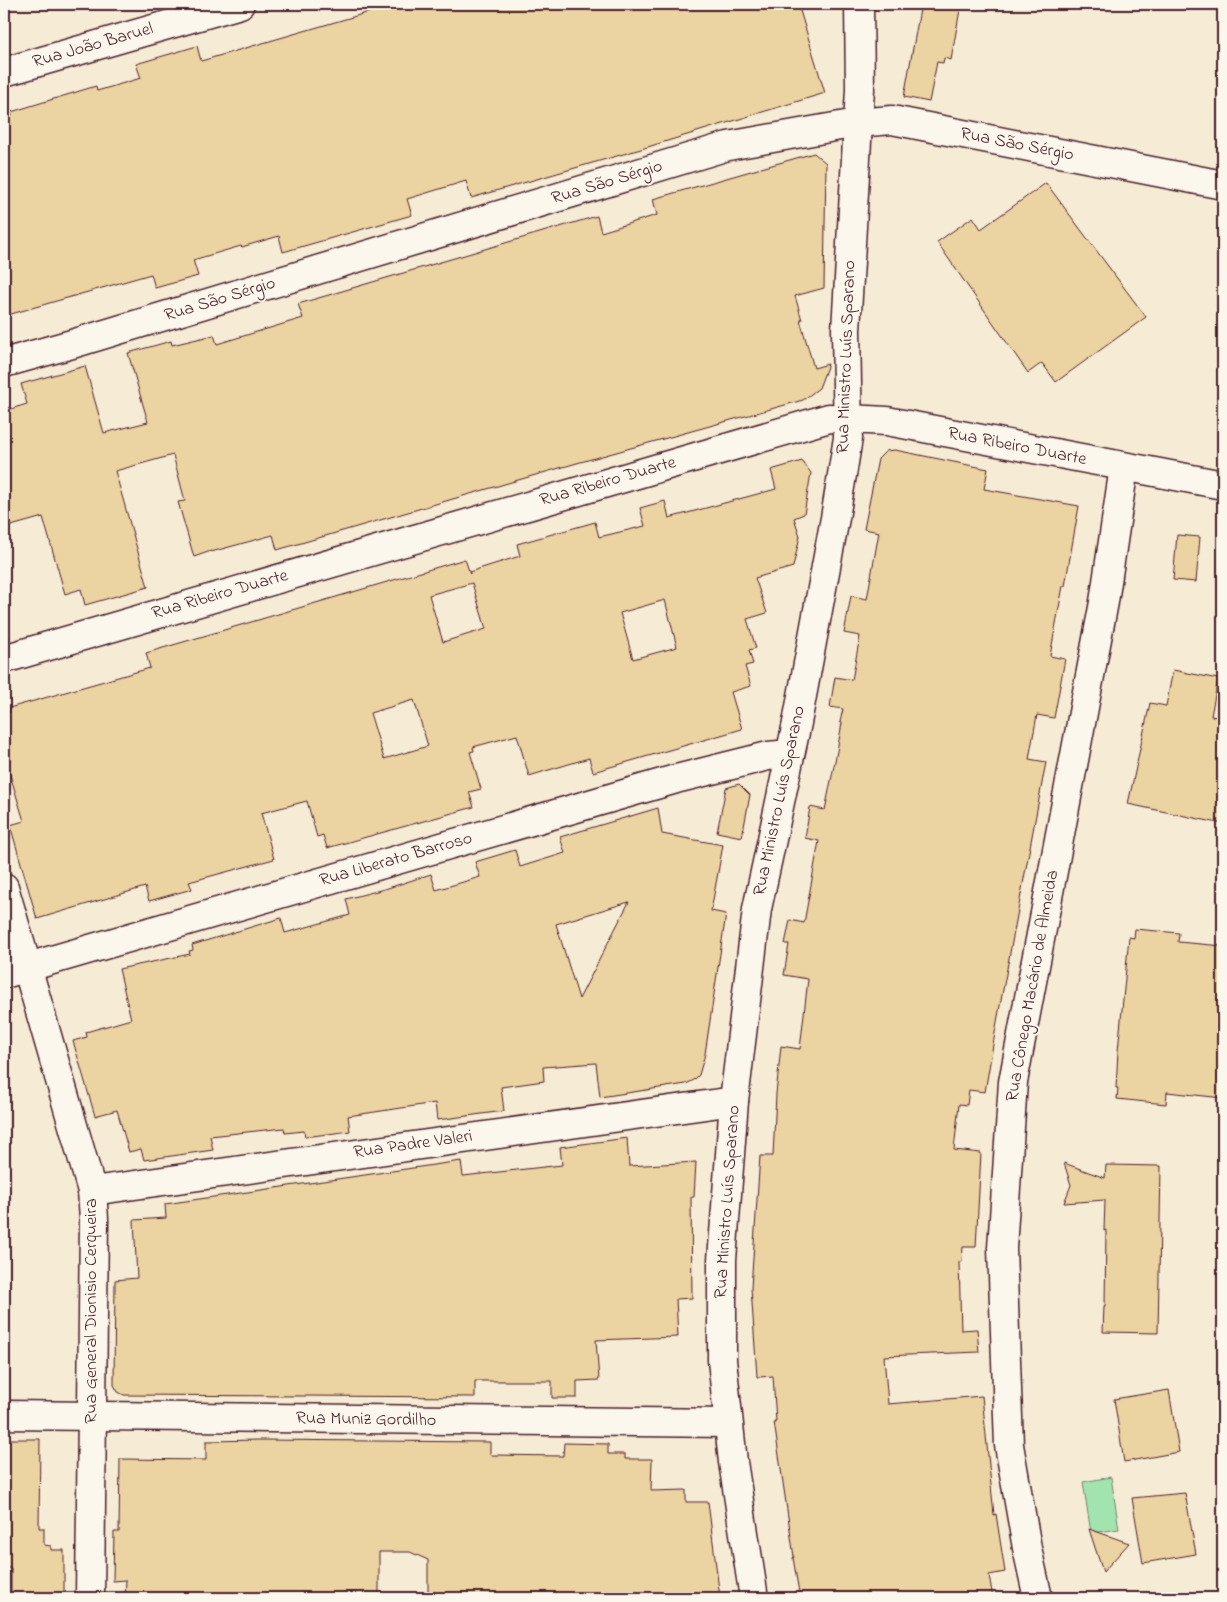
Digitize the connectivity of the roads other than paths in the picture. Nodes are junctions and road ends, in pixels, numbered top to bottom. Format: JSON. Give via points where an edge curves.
{"nodes":[{"id":1,"x":240,"y":4,"type":"edge"},
{"id":2,"x":859,"y":4,"type":"edge"},
{"id":3,"x":4,"y":72,"type":"edge"},
{"id":4,"x":857,"y":123,"type":"junction"},
{"id":5,"x":1223,"y":185,"type":"edge"},
{"id":6,"x":4,"y":363,"type":"edge"},
{"id":7,"x":847,"y":419,"type":"junction"},
{"id":8,"x":1124,"y":468,"type":"junction"},
{"id":9,"x":1223,"y":485,"type":"edge"},
{"id":10,"x":4,"y":659,"type":"edge"},
{"id":11,"x":790,"y":754,"type":"junction"},
{"id":12,"x":4,"y":887,"type":"edge"},
{"id":13,"x":15,"y":971,"type":"edge"},
{"id":14,"x":734,"y":1101,"type":"junction"},
{"id":15,"x":92,"y":1191,"type":"junction"},
{"id":16,"x":4,"y":1415,"type":"edge"},
{"id":17,"x":92,"y":1416,"type":"junction"},
{"id":18,"x":728,"y":1423,"type":"junction"},
{"id":19,"x":90,"y":1598,"type":"edge"},
{"id":20,"x":754,"y":1598,"type":"edge"},
{"id":21,"x":1038,"y":1598,"type":"edge"}],
"edges":[{"from":1,"to":3,"type":"street","name":"Rua João Baruel"},
{"from":2,"to":4,"type":"street","name":"Rua Ministro Luís Sparano"},
{"from":4,"to":5,"type":"street","name":"Rua São Sérgio","via":[[892,120]]},
{"from":4,"to":6,"type":"street","name":"Rua São Sérgio","via":[[728,146]]},
{"from":4,"to":7,"type":"street","name":"Rua Ministro Luís Sparano","via":[[846,330]]},
{"from":7,"to":8,"type":"street","name":"Rua Ribeiro Duarte","via":[[887,421]]},
{"from":7,"to":10,"type":"street","name":"Rua Ribeiro Duarte","via":[[829,418]]},
{"from":7,"to":11,"type":"street","name":"Rua Ministro Luís Sparano","via":[[848,438],[835,518]]},
{"from":8,"to":9,"type":"street","name":"Rua Ribeiro Duarte"},
{"from":8,"to":21,"type":"street","name":"Rua Cônego Macário de Almeida","via":[[1104,602],[1013,1082],[1002,1248],[1009,1445]]},
{"from":11,"to":13,"type":"street","name":"Rua Liberato Barroso","via":[[768,756],[676,779]]},
{"from":11,"to":14,"type":"street","name":"Rua Ministro Luís Sparano","via":[[758,909]]},
{"from":12,"to":13,"type":"street","name":"Rua General Dionisio Cerqueira"},
{"from":13,"to":15,"type":"street","name":"Rua General Dionisio Cerqueira"},
{"from":14,"to":15,"type":"street","name":"Rua Padre Valeri"},
{"from":14,"to":18,"type":"street","name":"Rua Ministro Luís Sparano","via":[[722,1260],[722,1360]]},
{"from":15,"to":17,"type":"street","name":"Rua General Dionisio Cerqueira"},
{"from":16,"to":17,"type":"street","name":"Rua Muniz Gordilho"},
{"from":17,"to":18,"type":"street","name":"Rua Muniz Gordilho"},
{"from":17,"to":19,"type":"street","name":"Rua General Dionisio Cerqueira"},
{"from":18,"to":20,"type":"street","name":"Rua Ministro Luís Sparano"}]}
